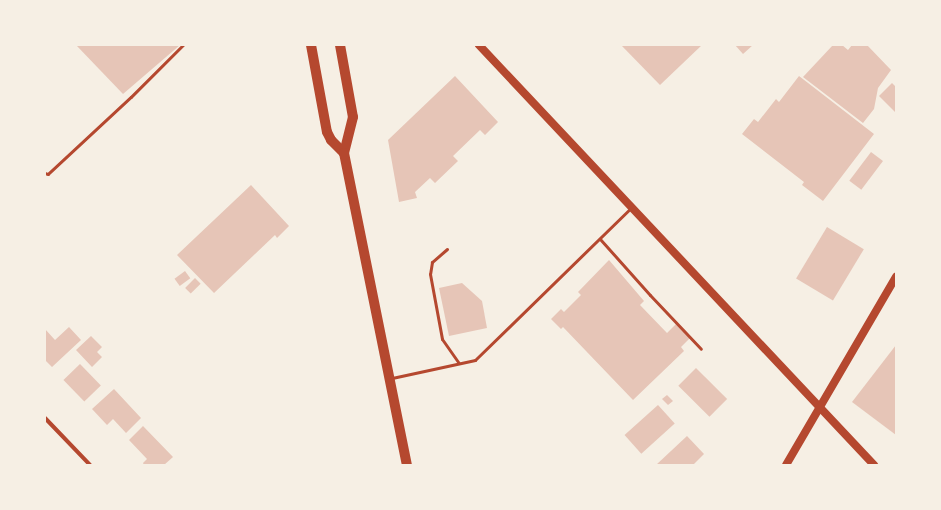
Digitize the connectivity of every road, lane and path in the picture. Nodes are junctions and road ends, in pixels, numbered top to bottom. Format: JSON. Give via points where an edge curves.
{"nodes":[{"id":1,"x":183,"y":45,"type":"edge"},
{"id":2,"x":311,"y":45,"type":"edge"},
{"id":3,"x":340,"y":45,"type":"edge"},
{"id":4,"x":479,"y":45,"type":"edge"},
{"id":5,"x":483,"y":45,"type":"edge"},
{"id":6,"x":494,"y":61,"type":"junction"},
{"id":7,"x":344,"y":153,"type":"junction"},
{"id":8,"x":45,"y":173,"type":"edge"},
{"id":9,"x":632,"y":208,"type":"junction"},
{"id":10,"x":600,"y":239,"type":"junction"},
{"id":11,"x":447,"y":249,"type":"dead end"},
{"id":12,"x":896,"y":277,"type":"edge"},
{"id":13,"x":701,"y":348,"type":"dead end"},
{"id":14,"x":459,"y":363,"type":"junction"},
{"id":15,"x":390,"y":378,"type":"junction"},
{"id":16,"x":818,"y":408,"type":"junction"},
{"id":17,"x":45,"y":418,"type":"edge"},
{"id":18,"x":90,"y":465,"type":"edge"},
{"id":19,"x":407,"y":465,"type":"edge"},
{"id":20,"x":786,"y":465,"type":"edge"},
{"id":21,"x":874,"y":465,"type":"edge"}],
"edges":[{"from":1,"to":8,"type":"path","via":[[48,174]]},
{"from":2,"to":7,"type":"main road","via":[[328,132]]},
{"from":3,"to":7,"type":"main road","via":[[353,117]]},
{"from":4,"to":6,"type":"main road"},
{"from":5,"to":6,"type":"main road"},
{"from":6,"to":9,"type":"main road"},
{"from":7,"to":15,"type":"main road"},
{"from":9,"to":10,"type":"lane"},
{"from":9,"to":16,"type":"main road"},
{"from":10,"to":13,"type":"lane"},
{"from":10,"to":14,"type":"lane","via":[[475,360]]},
{"from":11,"to":14,"type":"lane","via":[[432,262],[430,274],[442,339]]},
{"from":12,"to":16,"type":"main road"},
{"from":14,"to":15,"type":"lane"},
{"from":15,"to":19,"type":"main road"},
{"from":16,"to":20,"type":"main road"},
{"from":16,"to":21,"type":"main road"},
{"from":17,"to":18,"type":"street"}]}
